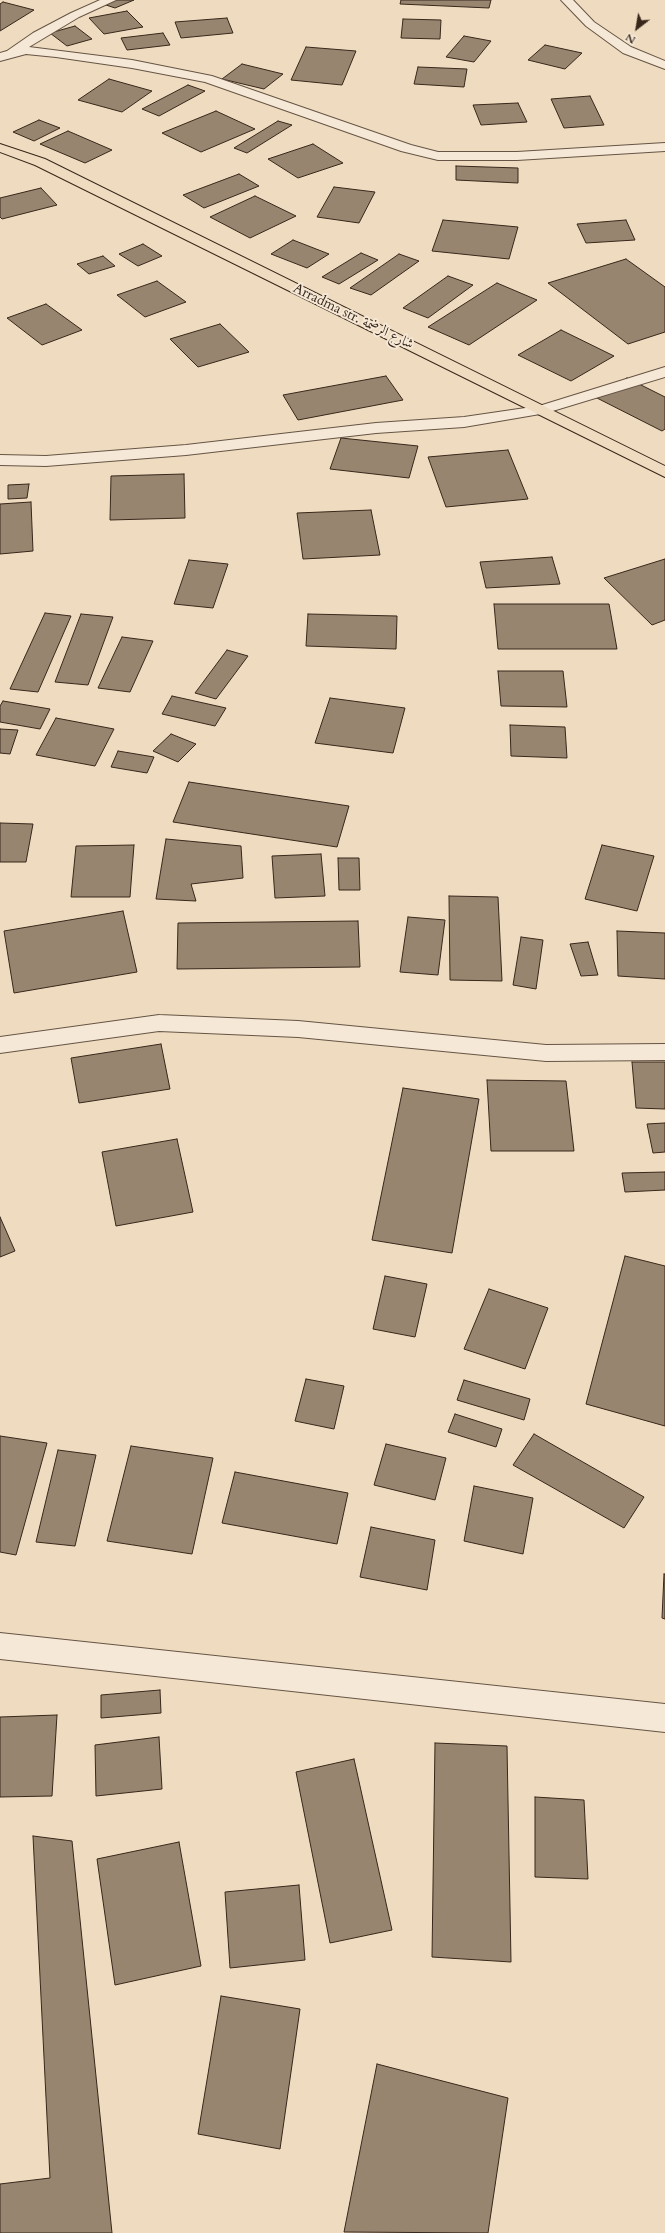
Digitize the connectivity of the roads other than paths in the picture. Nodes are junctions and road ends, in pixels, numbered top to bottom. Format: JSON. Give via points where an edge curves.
{"nodes":[{"id":1,"x":110,"y":0,"type":"edge"},
{"id":2,"x":567,"y":0,"type":"edge"},
{"id":3,"x":5,"y":55,"type":"edge"},
{"id":4,"x":665,"y":65,"type":"edge"},
{"id":5,"x":665,"y":147,"type":"edge"},
{"id":6,"x":0,"y":148,"type":"edge"},
{"id":7,"x":665,"y":372,"type":"edge"},
{"id":8,"x":540,"y":410,"type":"junction"},
{"id":9,"x":0,"y":460,"type":"edge"},
{"id":10,"x":665,"y":472,"type":"edge"},
{"id":11,"x":0,"y":1045,"type":"edge"},
{"id":12,"x":665,"y":1052,"type":"edge"},
{"id":13,"x":0,"y":1646,"type":"edge"},
{"id":14,"x":665,"y":1718,"type":"edge"}],
"edges":[{"from":1,"to":3,"type":"street","via":[[75,15]]},
{"from":2,"to":4,"type":"street","via":[[590,24],[627,50]]},
{"from":3,"to":5,"type":"street","via":[[26,50],[56,53],[208,79],[406,148],[438,156],[517,156]]},
{"from":6,"to":8,"type":"main road","name":"Arradma str. شارع الرضمة","via":[[40,162]]},
{"from":7,"to":8,"type":"street"},
{"from":8,"to":9,"type":"street","via":[[464,422],[376,428],[186,450],[46,461]]},
{"from":8,"to":10,"type":"main road","name":"Arradma str. شارع الرضمة"},
{"from":11,"to":12,"type":"street","via":[[159,1022],[298,1029],[546,1054]]},
{"from":13,"to":14,"type":"street"}]}
